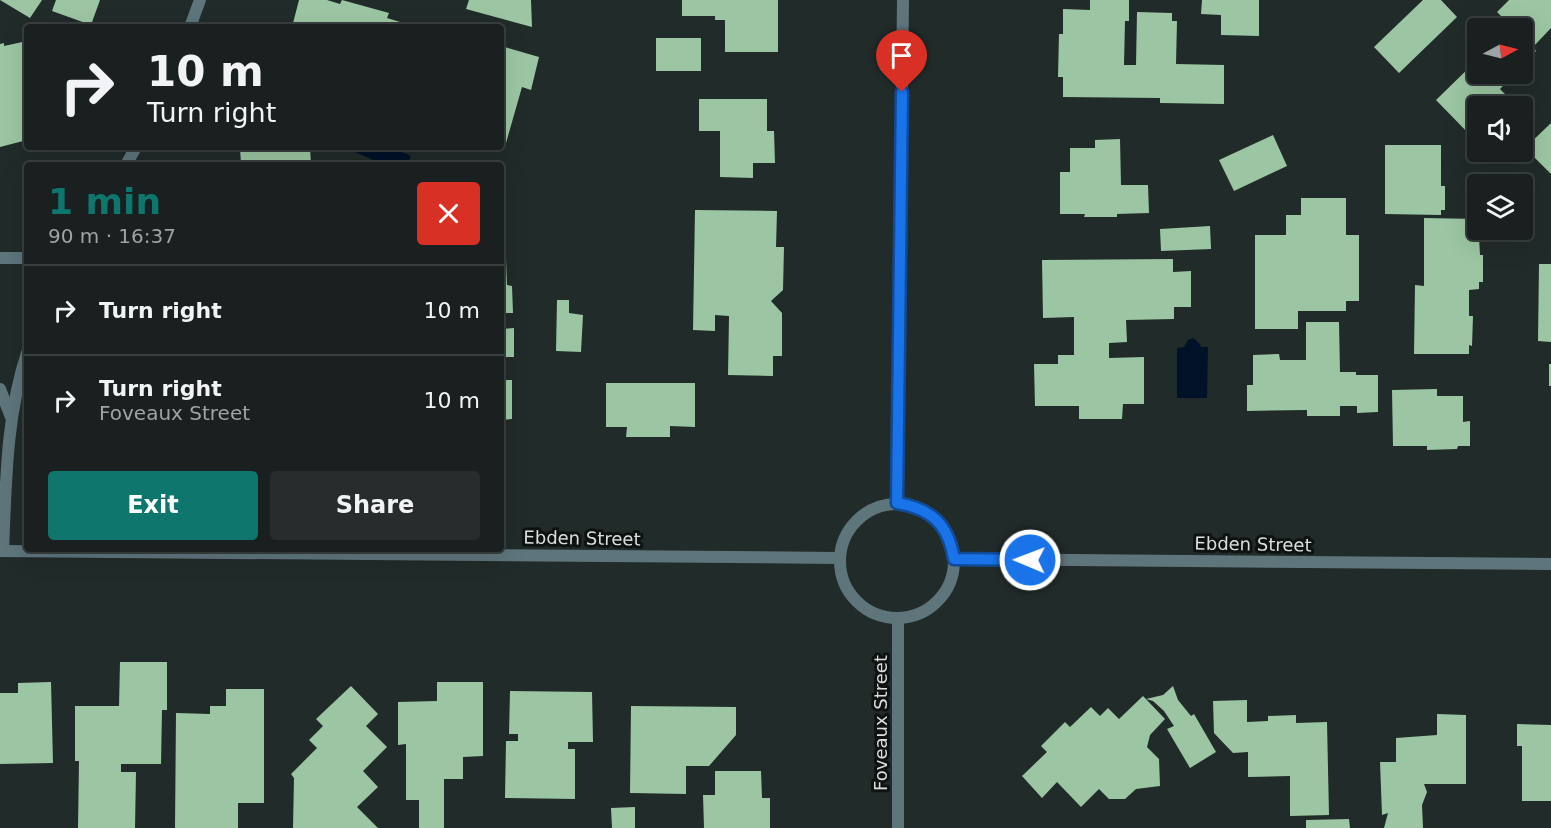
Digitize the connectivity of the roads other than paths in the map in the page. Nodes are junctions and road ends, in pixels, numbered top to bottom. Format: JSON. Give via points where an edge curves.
{"nodes":[{"id":1,"x":200,"y":0,"type":"edge"},
{"id":2,"x":903,"y":0,"type":"edge"},
{"id":3,"x":191,"y":24,"type":"edge"},
{"id":4,"x":0,"y":258,"type":"edge"},
{"id":5,"x":24,"y":258,"type":"edge"},
{"id":6,"x":24,"y":363,"type":"edge"},
{"id":7,"x":0,"y":389,"type":"edge"},
{"id":8,"x":12,"y":418,"type":"junction"},
{"id":9,"x":897,"y":503,"type":"junction"},
{"id":10,"x":1,"y":551,"type":"edge"},
{"id":11,"x":24,"y":551,"type":"edge"},
{"id":12,"x":121,"y":552,"type":"edge"},
{"id":13,"x":839,"y":558,"type":"junction"},
{"id":14,"x":954,"y":559,"type":"junction"},
{"id":15,"x":1551,"y":564,"type":"edge"},
{"id":16,"x":898,"y":619,"type":"junction"},
{"id":17,"x":898,"y":828,"type":"edge"}],
"edges":[{"from":1,"to":3,"type":"street"},
{"from":2,"to":9,"type":"street"},
{"from":4,"to":5,"type":"street"},
{"from":6,"to":8,"type":"street"},
{"from":7,"to":8,"type":"street"},
{"from":8,"to":10,"type":"street"},
{"from":9,"to":13,"type":"street","via":[[864,513],[851,526]]},
{"from":9,"to":14,"type":"street","via":[[918,508],[937,519],[946,531]]},
{"from":10,"to":11,"type":"street","name":"Ebden Street"},
{"from":12,"to":13,"type":"street","name":"Ebden Street"},
{"from":13,"to":16,"type":"street","via":[[849,594],[863,608]]},
{"from":14,"to":15,"type":"street","name":"Ebden Street"},
{"from":14,"to":16,"type":"street","via":[[944,594],[932,607]]},
{"from":16,"to":17,"type":"street","name":"Foveaux Street"}]}
